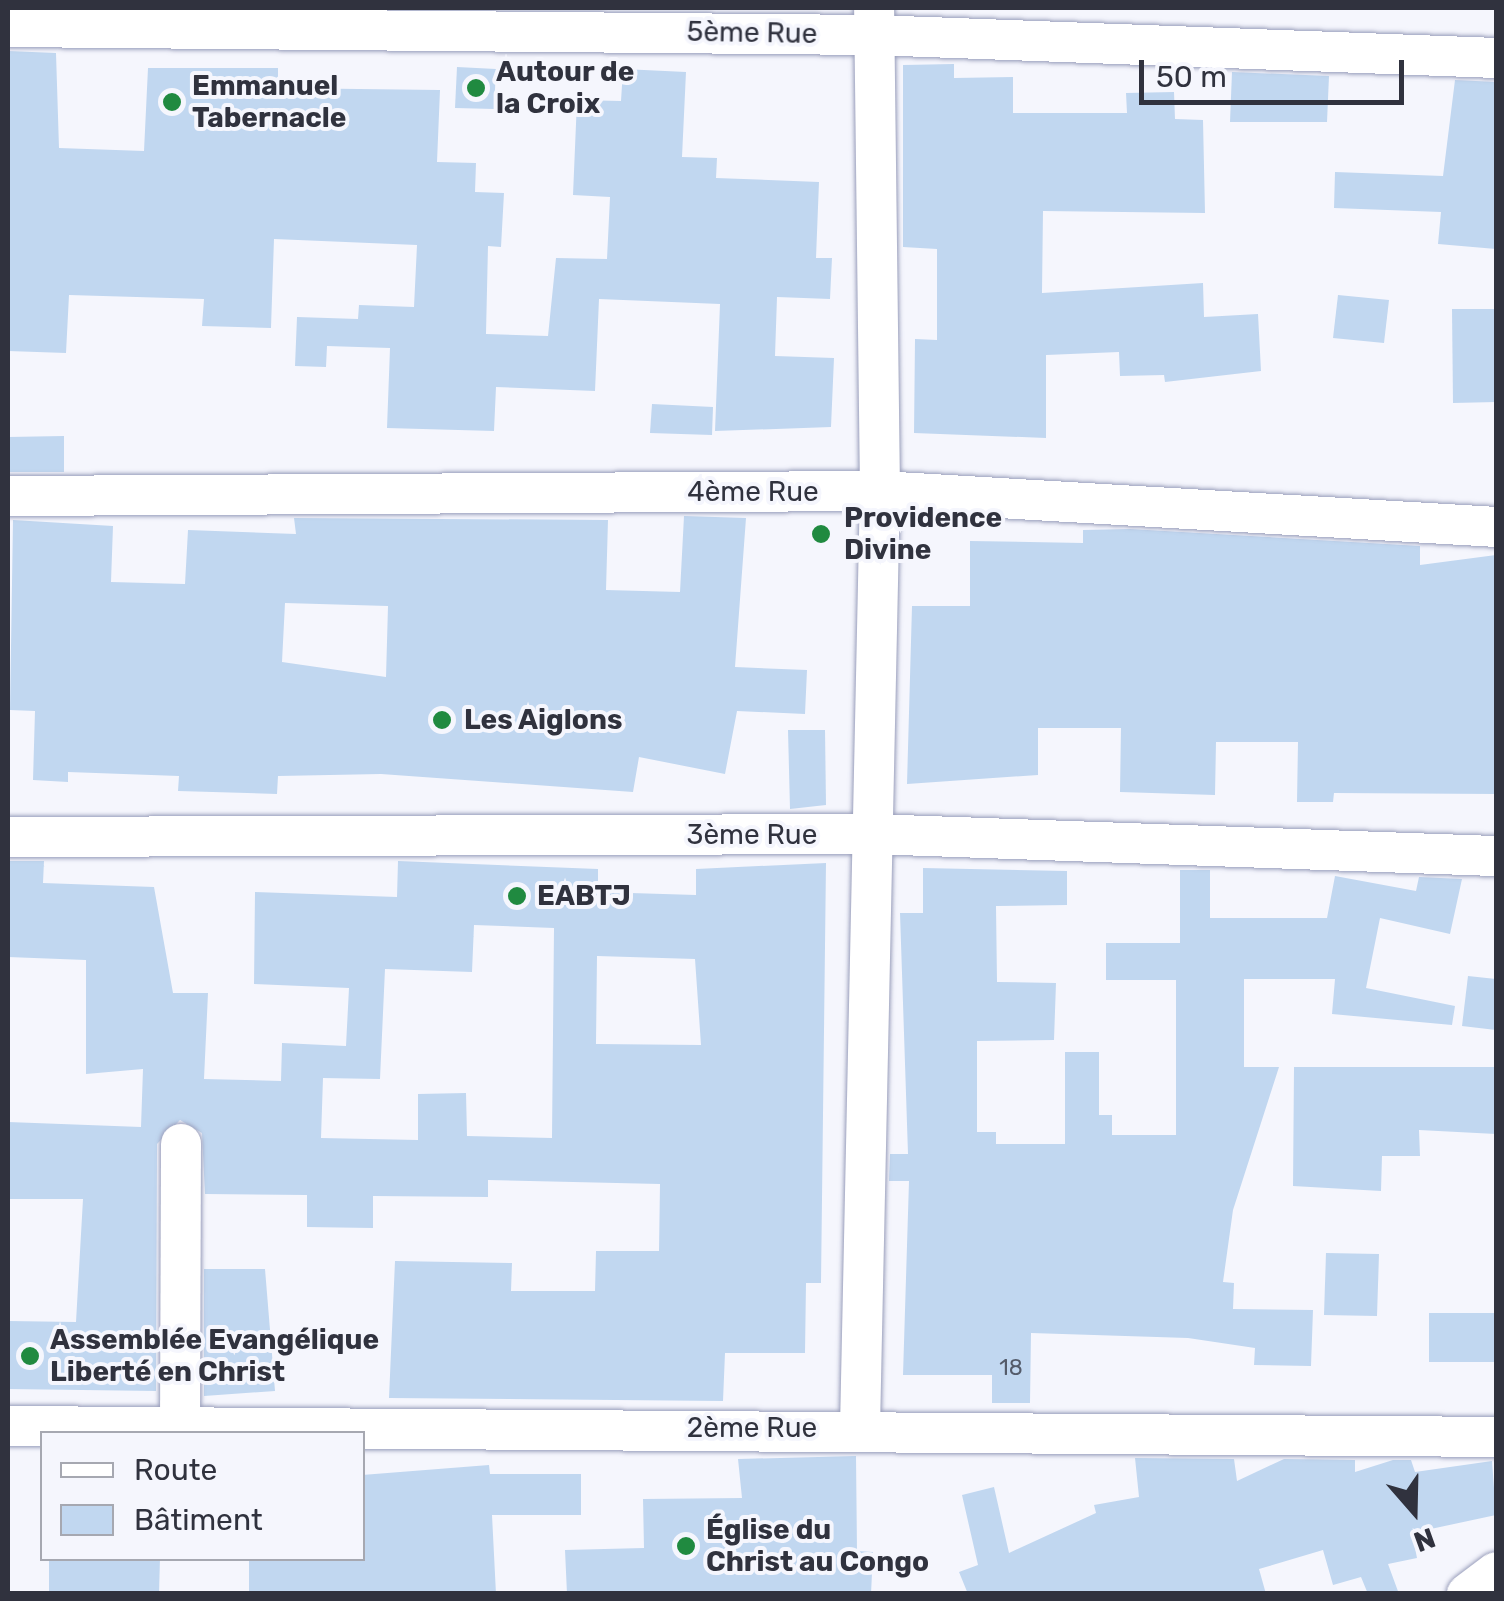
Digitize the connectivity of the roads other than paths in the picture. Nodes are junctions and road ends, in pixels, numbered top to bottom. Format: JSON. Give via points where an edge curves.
{"nodes":[{"id":1,"x":874,"y":21,"type":"edge"},
{"id":2,"x":8,"y":27,"type":"edge"},
{"id":3,"x":1496,"y":58,"type":"edge"},
{"id":4,"x":880,"y":491,"type":"junction"},
{"id":5,"x":8,"y":496,"type":"edge"},
{"id":6,"x":1496,"y":527,"type":"edge"},
{"id":7,"x":871,"y":834,"type":"junction"},
{"id":8,"x":8,"y":837,"type":"edge"},
{"id":9,"x":1496,"y":856,"type":"edge"},
{"id":10,"x":181,"y":1144,"type":"dead end"},
{"id":11,"x":8,"y":1426,"type":"edge"},
{"id":12,"x":860,"y":1428,"type":"junction"},
{"id":13,"x":180,"y":1429,"type":"junction"},
{"id":14,"x":1496,"y":1437,"type":"edge"},
{"id":15,"x":1496,"y":1572,"type":"edge"},
{"id":16,"x":1467,"y":1594,"type":"edge"}],
"edges":[{"from":1,"to":2,"type":"street","name":"5ème Rue"},
{"from":1,"to":3,"type":"street","name":"5ème Rue"},
{"from":1,"to":4,"type":"street"},
{"from":4,"to":5,"type":"street","name":"4ème Rue"},
{"from":4,"to":6,"type":"street","name":"4ème Rue"},
{"from":4,"to":7,"type":"street"},
{"from":7,"to":8,"type":"street","name":"3ème Rue"},
{"from":7,"to":9,"type":"street","name":"3ème Rue"},
{"from":7,"to":12,"type":"street"},
{"from":10,"to":13,"type":"street"},
{"from":11,"to":13,"type":"street","name":"2ème Rue"},
{"from":12,"to":13,"type":"street","name":"2ème Rue"},
{"from":12,"to":14,"type":"street","name":"2ème Rue"},
{"from":15,"to":16,"type":"street"}]}
